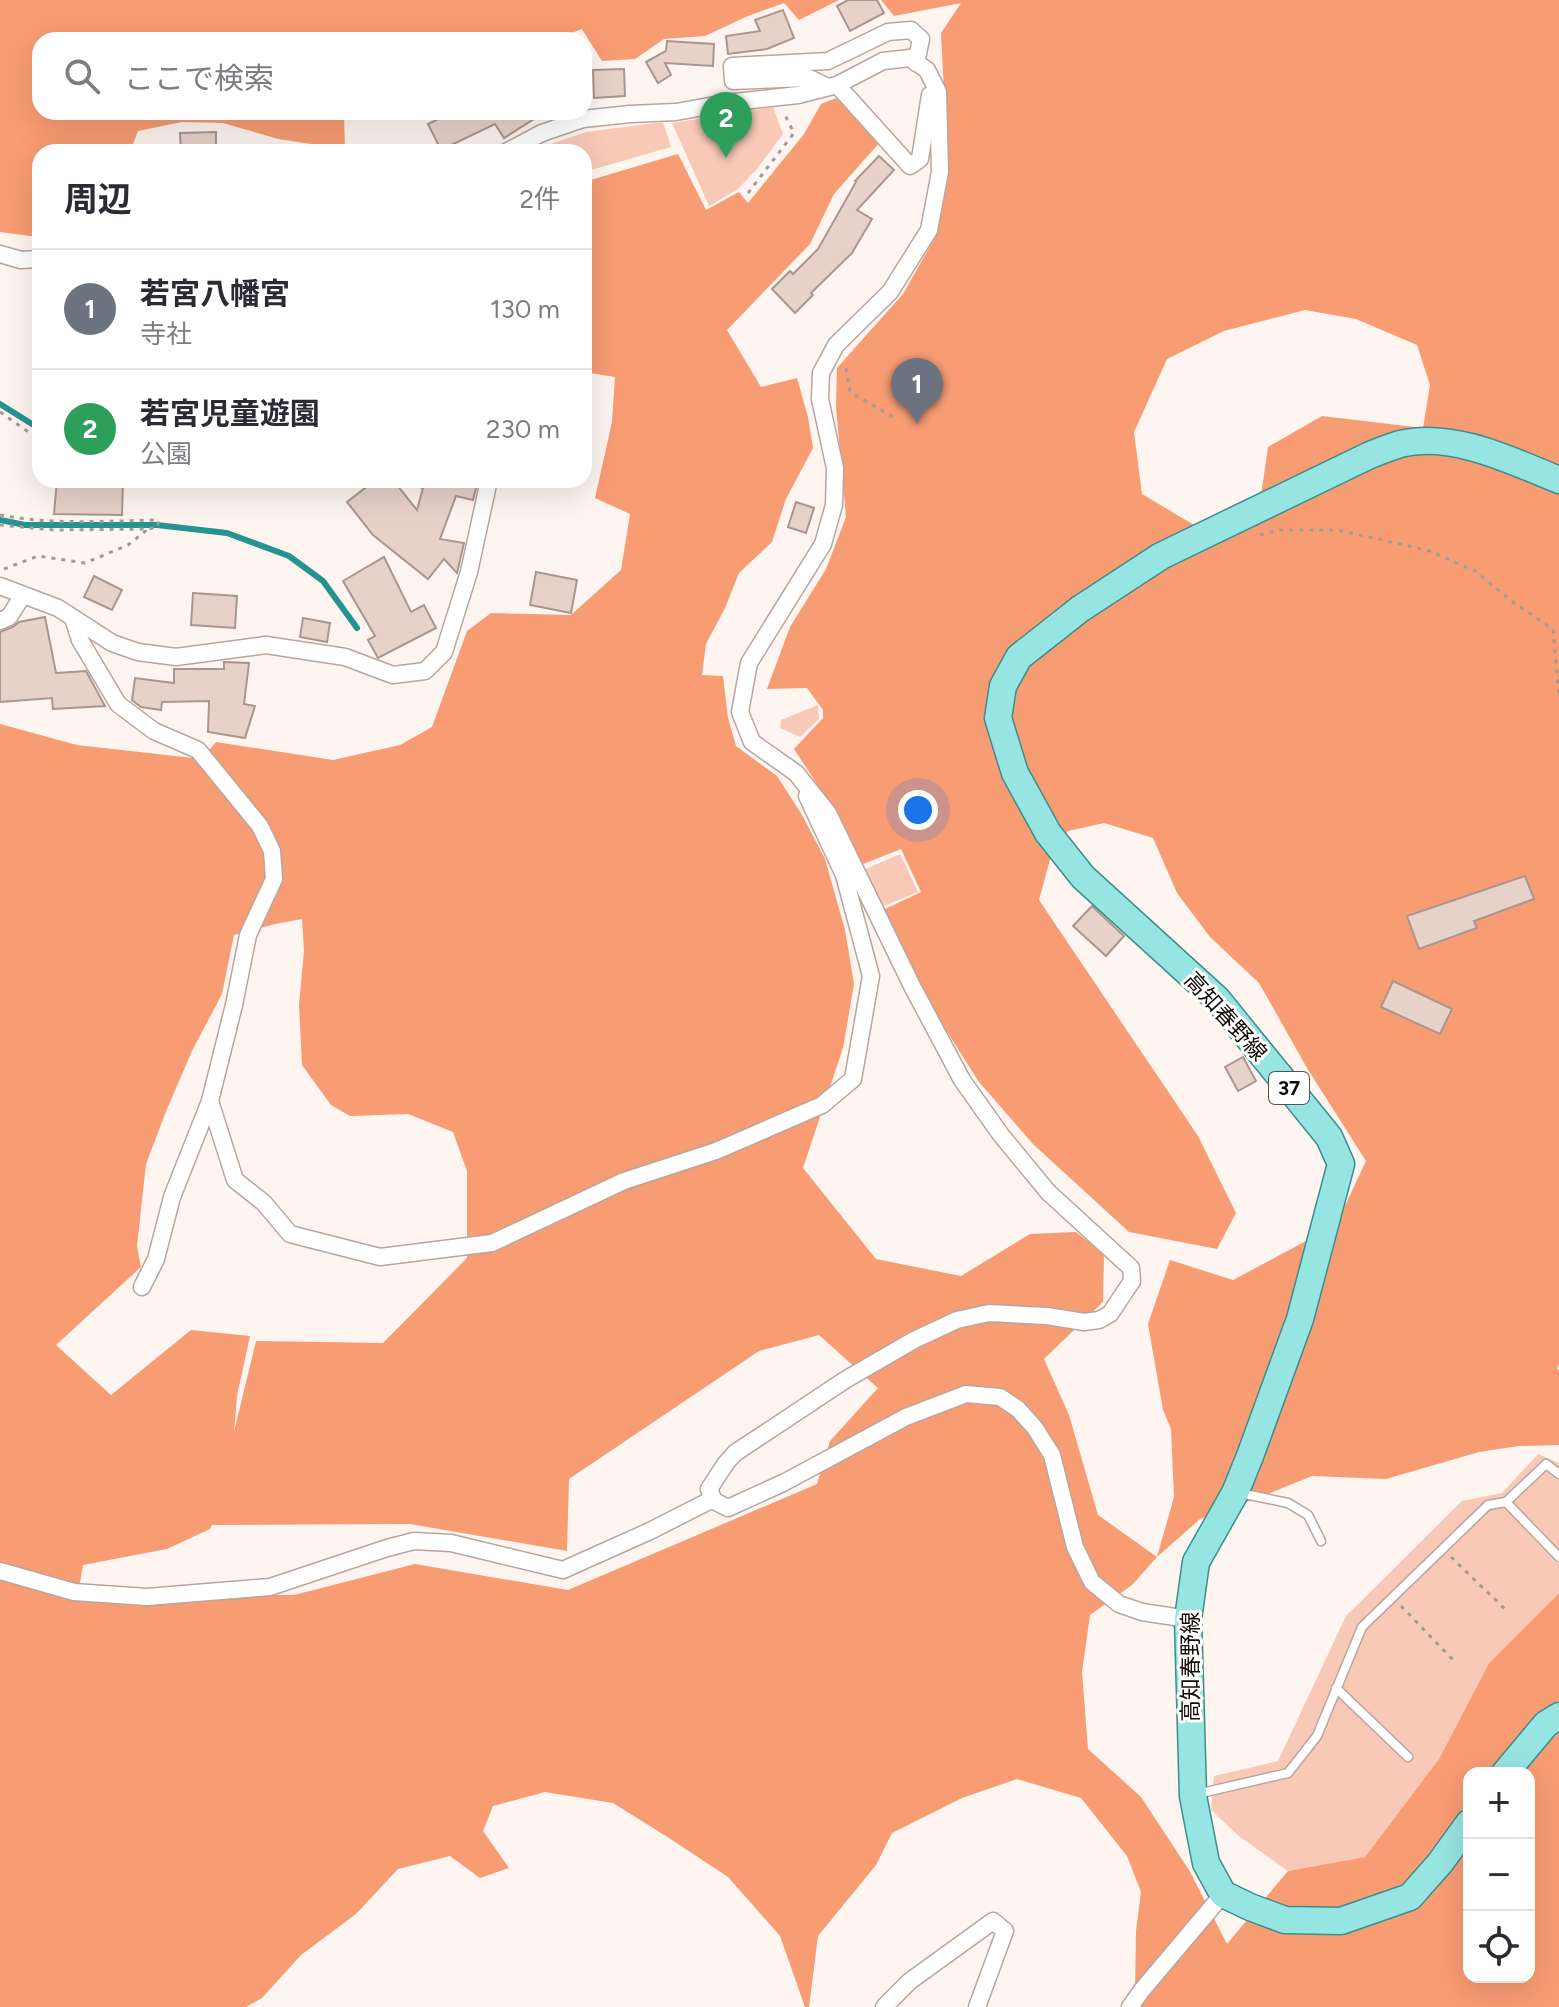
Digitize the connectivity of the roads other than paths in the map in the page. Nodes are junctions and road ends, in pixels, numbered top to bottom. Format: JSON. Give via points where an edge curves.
{"nodes":[{"id":1,"x":916,"y":63,"type":"junction"},
{"id":2,"x":931,"y":79,"type":"junction"},
{"id":3,"x":833,"y":86,"type":"junction"},
{"id":4,"x":592,"y":118,"type":"edge"},
{"id":5,"x":580,"y":120,"type":"edge"},
{"id":6,"x":521,"y":144,"type":"edge"},
{"id":7,"x":0,"y":254,"type":"edge"},
{"id":8,"x":32,"y":259,"type":"edge"},
{"id":9,"x":1559,"y":480,"type":"edge"},
{"id":10,"x":487,"y":488,"type":"edge"},
{"id":11,"x":0,"y":586,"type":"edge"},
{"id":12,"x":23,"y":595,"type":"junction"},
{"id":13,"x":73,"y":618,"type":"junction"},
{"id":14,"x":0,"y":621,"type":"edge"},
{"id":15,"x":796,"y":773,"type":"junction"},
{"id":16,"x":210,"y":1101,"type":"junction"},
{"id":17,"x":142,"y":1287,"type":"dead end"},
{"id":18,"x":1559,"y":1474,"type":"edge"},
{"id":19,"x":1235,"y":1493,"type":"junction"},
{"id":20,"x":713,"y":1499,"type":"junction"},
{"id":21,"x":1506,"y":1502,"type":"junction"},
{"id":22,"x":1321,"y":1541,"type":"dead end"},
{"id":23,"x":1559,"y":1557,"type":"edge"},
{"id":24,"x":0,"y":1571,"type":"edge"},
{"id":25,"x":1188,"y":1619,"type":"junction"},
{"id":26,"x":1336,"y":1688,"type":"junction"},
{"id":27,"x":1559,"y":1716,"type":"edge"},
{"id":28,"x":1408,"y":1757,"type":"dead end"},
{"id":29,"x":1510,"y":1767,"type":"edge"},
{"id":30,"x":1193,"y":1796,"type":"junction"},
{"id":31,"x":1463,"y":1831,"type":"edge"},
{"id":32,"x":1223,"y":1894,"type":"junction"},
{"id":33,"x":884,"y":2007,"type":"edge"},
{"id":34,"x":977,"y":2007,"type":"edge"},
{"id":35,"x":1130,"y":2007,"type":"edge"}],
"edges":[{"from":1,"to":2,"type":"street"},
{"from":1,"to":3,"type":"street","via":[[910,58],[883,61]]},
{"from":1,"to":3,"type":"street","via":[[921,39],[911,30],[888,32],[828,61],[732,66],[733,81],[809,78]]},
{"from":2,"to":3,"type":"street","via":[[920,159],[910,166]]},
{"from":2,"to":15,"type":"street","via":[[938,92],[940,172],[929,230],[890,292],[836,345],[821,373],[820,399],[835,468],[834,505],[823,544],[749,663],[740,712],[752,742]]},
{"from":3,"to":4,"type":"street","via":[[676,112]]},
{"from":5,"to":6,"type":"street"},
{"from":7,"to":8,"type":"street"},
{"from":9,"to":19,"type":"main road","name":"高知春野線","number":"37","via":[[1493,453],[1441,441],[1402,443],[1161,556],[1019,657],[1003,686],[998,718],[1015,773],[1048,833],[1083,877],[1217,999],[1329,1137],[1341,1164],[1300,1319]]},
{"from":10,"to":13,"type":"street","via":[[444,652],[425,671],[393,675],[345,657],[266,645],[176,657],[138,652],[112,643]]},
{"from":11,"to":12,"type":"street"},
{"from":12,"to":13,"type":"street"},
{"from":12,"to":14,"type":"street","via":[[9,617]]},
{"from":13,"to":16,"type":"street","via":[[118,704],[154,731],[198,750],[260,826],[272,851],[274,879],[248,935]]},
{"from":15,"to":16,"type":"street","via":[[844,875],[871,976],[853,1079],[822,1105],[716,1151],[624,1181],[492,1243],[380,1257],[290,1234],[235,1180]]},
{"from":15,"to":20,"type":"street","via":[[828,813],[962,1080],[1048,1192],[1131,1268],[1132,1281],[1110,1314],[1099,1320],[989,1313],[957,1320],[914,1340],[735,1453],[709,1489]]},
{"from":16,"to":17,"type":"street"},
{"from":18,"to":21,"type":"lane","via":[[1546,1464]]},
{"from":19,"to":22,"type":"lane","via":[[1288,1503],[1308,1515]]},
{"from":19,"to":25,"type":"main road","name":"高知春野線","number":"37","via":[[1196,1562]]},
{"from":20,"to":24,"type":"street","via":[[563,1570],[451,1543],[414,1541],[270,1587],[147,1597],[74,1592]]},
{"from":20,"to":25,"type":"street","via":[[728,1508],[906,1417],[966,1394],[1000,1397],[1018,1409],[1052,1455],[1075,1547],[1092,1582],[1119,1604]]},
{"from":21,"to":23,"type":"lane"},
{"from":21,"to":26,"type":"lane","via":[[1488,1505],[1362,1627]]},
{"from":25,"to":30,"type":"main road","name":"高知春野線","number":"37"},
{"from":26,"to":28,"type":"lane"},
{"from":26,"to":30,"type":"lane","via":[[1317,1736],[1288,1773]]},
{"from":27,"to":29,"type":"main road"},
{"from":30,"to":32,"type":"main road","name":"高知春野線","number":"37","via":[[1206,1863]]},
{"from":31,"to":32,"type":"main road","via":[[1410,1897],[1341,1921],[1285,1920]]},
{"from":32,"to":35,"type":"street"},
{"from":33,"to":34,"type":"street","via":[[910,1981],[993,1921],[1005,1931]]}]}
